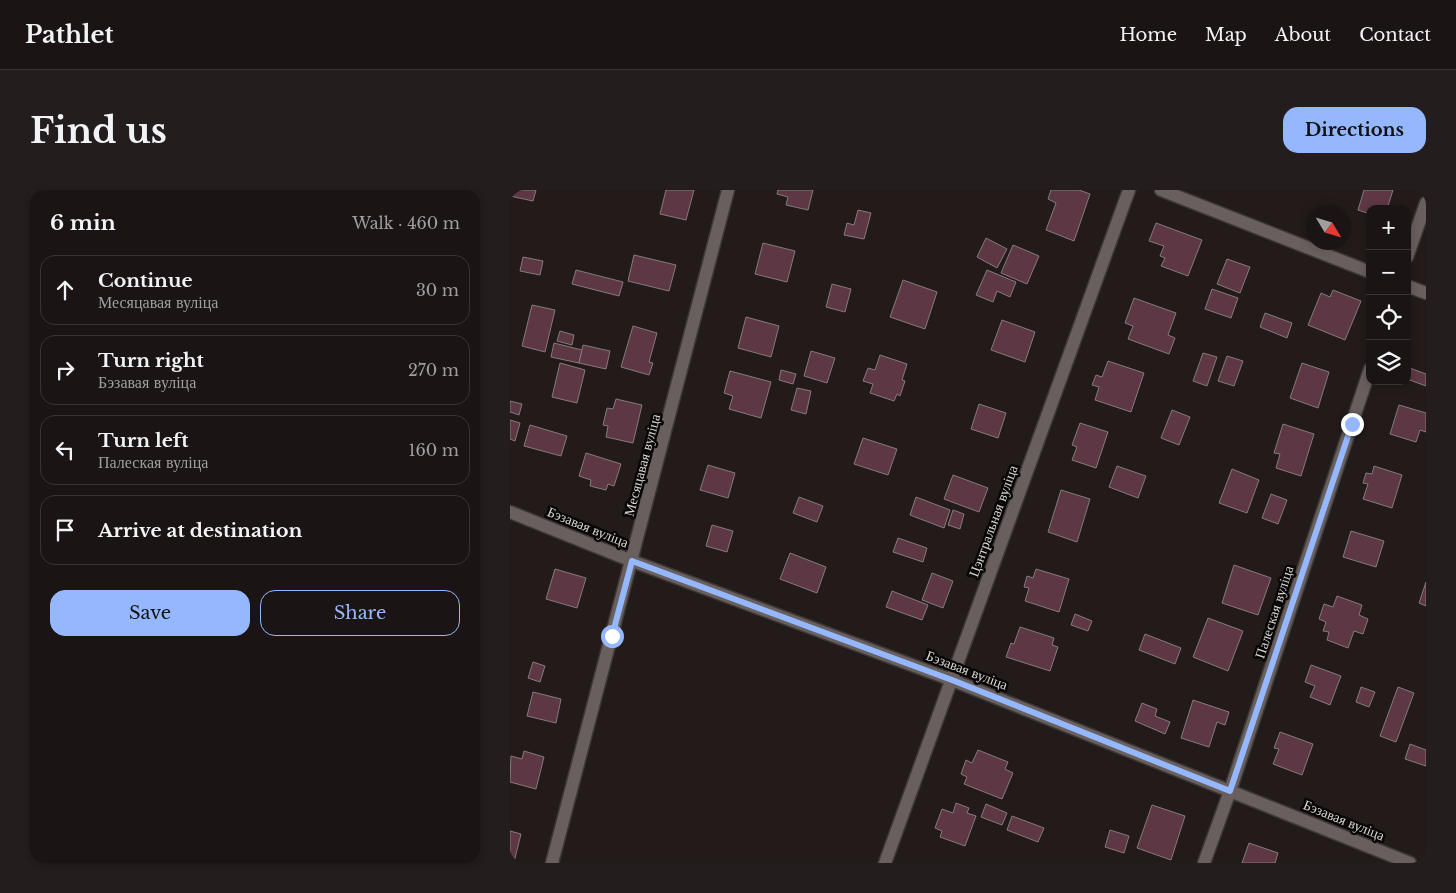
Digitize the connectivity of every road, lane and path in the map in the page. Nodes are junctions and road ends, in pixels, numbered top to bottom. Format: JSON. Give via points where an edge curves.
{"nodes":[{"id":1,"x":728,"y":190,"type":"edge"},
{"id":2,"x":1129,"y":190,"type":"edge"},
{"id":3,"x":1161,"y":190,"type":"edge"},
{"id":4,"x":1426,"y":203,"type":"edge"},
{"id":5,"x":1409,"y":250,"type":"edge"},
{"id":6,"x":1366,"y":270,"type":"edge"},
{"id":7,"x":1411,"y":287,"type":"edge"},
{"id":8,"x":1426,"y":293,"type":"edge"},
{"id":9,"x":1366,"y":382,"type":"edge"},
{"id":10,"x":510,"y":512,"type":"edge"},
{"id":11,"x":632,"y":561,"type":"junction"},
{"id":12,"x":952,"y":680,"type":"junction"},
{"id":13,"x":1230,"y":791,"type":"junction"},
{"id":14,"x":552,"y":863,"type":"edge"},
{"id":15,"x":885,"y":863,"type":"edge"},
{"id":16,"x":1204,"y":863,"type":"edge"},
{"id":17,"x":1410,"y":863,"type":"edge"}],
"edges":[{"from":1,"to":11,"type":"street","name":"Месяцавая вуліца"},
{"from":2,"to":12,"type":"street","name":"Цэнтральная вуліца"},
{"from":3,"to":6,"type":"street"},
{"from":4,"to":5,"type":"street"},
{"from":7,"to":8,"type":"street"},
{"from":9,"to":13,"type":"street","name":"Палеская вуліца"},
{"from":10,"to":11,"type":"street","name":"Бэзавая вуліца"},
{"from":11,"to":12,"type":"street","name":"Бэзавая вуліца"},
{"from":11,"to":14,"type":"street","name":"Месяцавая вуліца"},
{"from":12,"to":13,"type":"street","name":"Бэзавая вуліца"},
{"from":12,"to":15,"type":"street","name":"Цэнтральная вуліца"},
{"from":13,"to":16,"type":"street","name":"Палеская вуліца"},
{"from":13,"to":17,"type":"street","name":"Бэзавая вуліца"}]}
